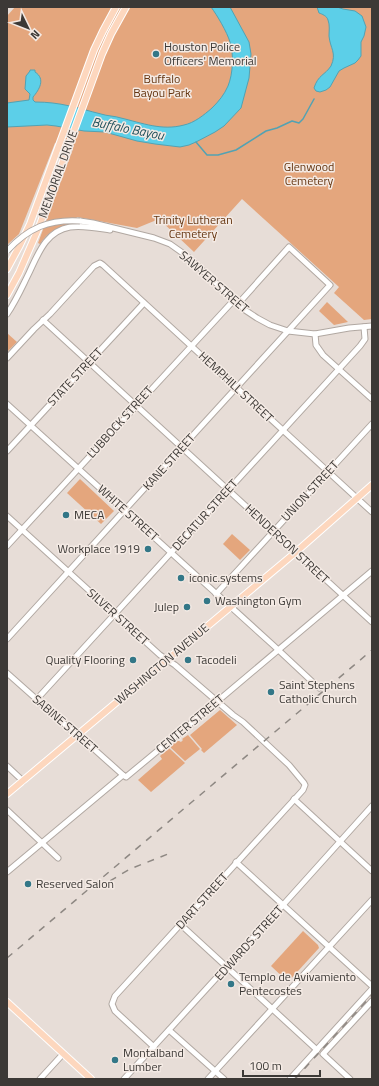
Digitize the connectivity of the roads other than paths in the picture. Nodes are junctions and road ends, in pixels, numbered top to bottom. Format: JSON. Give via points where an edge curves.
{"nodes":[{"id":1,"x":116,"y":7,"type":"edge"},
{"id":2,"x":126,"y":7,"type":"edge"},
{"id":3,"x":128,"y":232,"type":"junction"},
{"id":4,"x":7,"y":251,"type":"edge"},
{"id":5,"x":7,"y":269,"type":"edge"},
{"id":6,"x":330,"y":285,"type":"joint"},
{"id":7,"x":7,"y":295,"type":"edge"},
{"id":8,"x":144,"y":302,"type":"junction"},
{"id":9,"x":236,"y":302,"type":"junction"},
{"id":10,"x":7,"y":314,"type":"edge"},
{"id":11,"x":43,"y":320,"type":"junction"},
{"id":12,"x":372,"y":326,"type":"edge"},
{"id":13,"x":364,"y":327,"type":"junction"},
{"id":14,"x":288,"y":331,"type":"junction"},
{"id":15,"x":315,"y":334,"type":"junction"},
{"id":16,"x":191,"y":345,"type":"junction"},
{"id":17,"x":7,"y":358,"type":"edge"},
{"id":18,"x":89,"y":362,"type":"junction"},
{"id":19,"x":339,"y":369,"type":"junction"},
{"id":20,"x":236,"y":388,"type":"junction"},
{"id":21,"x":372,"y":399,"type":"edge"},
{"id":22,"x":7,"y":404,"type":"edge"},
{"id":23,"x":136,"y":405,"type":"junction"},
{"id":24,"x":372,"y":424,"type":"edge"},
{"id":25,"x":31,"y":425,"type":"junction"},
{"id":26,"x":283,"y":430,"type":"junction"},
{"id":27,"x":182,"y":448,"type":"junction"},
{"id":28,"x":7,"y":451,"type":"edge"},
{"id":29,"x":78,"y":468,"type":"junction"},
{"id":30,"x":328,"y":472,"type":"junction"},
{"id":31,"x":372,"y":486,"type":"edge"},
{"id":32,"x":228,"y":490,"type":"junction"},
{"id":33,"x":357,"y":498,"type":"junction"},
{"id":34,"x":124,"y":510,"type":"junction"},
{"id":35,"x":372,"y":512,"type":"edge"},
{"id":36,"x":7,"y":516,"type":"edge"},
{"id":37,"x":22,"y":529,"type":"junction"},
{"id":38,"x":273,"y":531,"type":"junction"},
{"id":39,"x":7,"y":546,"type":"edge"},
{"id":40,"x":296,"y":552,"type":"junction"},
{"id":41,"x":171,"y":553,"type":"junction"},
{"id":42,"x":372,"y":570,"type":"edge"},
{"id":43,"x":69,"y":572,"type":"junction"},
{"id":44,"x":216,"y":594,"type":"junction"},
{"id":45,"x":343,"y":595,"type":"junction"},
{"id":46,"x":230,"y":606,"type":"junction"},
{"id":47,"x":115,"y":614,"type":"junction"},
{"id":48,"x":372,"y":622,"type":"edge"},
{"id":49,"x":7,"y":640,"type":"edge"},
{"id":50,"x":278,"y":649,"type":"junction"},
{"id":51,"x":167,"y":659,"type":"junction"},
{"id":52,"x":7,"y":673,"type":"edge"},
{"id":53,"x":319,"y":688,"type":"dead end"},
{"id":54,"x":37,"y":699,"type":"junction"},
{"id":55,"x":217,"y":702,"type":"junction"},
{"id":56,"x":77,"y":736,"type":"junction"},
{"id":57,"x":7,"y":766,"type":"edge"},
{"id":58,"x":123,"y":775,"type":"junction"},
{"id":59,"x":23,"y":781,"type":"junction"},
{"id":60,"x":7,"y":794,"type":"edge"},
{"id":61,"x":294,"y":799,"type":"junction"},
{"id":62,"x":372,"y":806,"type":"edge"},
{"id":63,"x":7,"y":810,"type":"edge"},
{"id":64,"x":340,"y":841,"type":"junction"},
{"id":65,"x":42,"y":843,"type":"junction"},
{"id":66,"x":58,"y":858,"type":"dead end"},
{"id":67,"x":236,"y":862,"type":"junction"},
{"id":68,"x":372,"y":870,"type":"edge"},
{"id":69,"x":7,"y":872,"type":"edge"},
{"id":70,"x":372,"y":900,"type":"edge"},
{"id":71,"x":283,"y":905,"type":"junction"},
{"id":72,"x":180,"y":924,"type":"junction"},
{"id":73,"x":329,"y":947,"type":"junction"},
{"id":74,"x":227,"y":967,"type":"junction"},
{"id":75,"x":372,"y":986,"type":"edge"},
{"id":76,"x":372,"y":989,"type":"edge"},
{"id":77,"x":372,"y":1001,"type":"edge"},
{"id":78,"x":7,"y":1002,"type":"edge"},
{"id":79,"x":273,"y":1009,"type":"junction"},
{"id":80,"x":169,"y":1030,"type":"junction"},
{"id":81,"x":154,"y":1047,"type":"junction"},
{"id":82,"x":317,"y":1050,"type":"junction"},
{"id":83,"x":64,"y":1054,"type":"junction"},
{"id":84,"x":215,"y":1071,"type":"junction"},
{"id":85,"x":40,"y":1079,"type":"edge"},
{"id":86,"x":91,"y":1079,"type":"edge"},
{"id":87,"x":124,"y":1079,"type":"edge"},
{"id":88,"x":208,"y":1079,"type":"edge"},
{"id":89,"x":224,"y":1079,"type":"edge"},
{"id":90,"x":290,"y":1079,"type":"edge"},
{"id":91,"x":350,"y":1079,"type":"edge"}],
"edges":[{"from":1,"to":5,"type":"main road","name":"MEMORIAL DRIVE","via":[[94,50],[30,224]]},
{"from":2,"to":7,"type":"main road","name":"MEMORIAL DRIVE","via":[[102,54],[31,247]]},
{"from":3,"to":4,"type":"street","name":"SAWYER STREET","bridge":true,"via":[[80,221],[56,221],[24,235]]},
{"from":3,"to":9,"type":"street","name":"SAWYER STREET","via":[[170,244],[187,256]]},
{"from":3,"to":10,"type":"street","name":"SAWYER STREET","via":[[76,226],[65,228],[48,238]]},
{"from":6,"to":9,"type":"street","name":"LUBBOCK STREET","via":[[289,247]]},
{"from":6,"to":14,"type":"street","name":"KANE STREET"},
{"from":8,"to":11,"type":"street","name":"HEMPHILL STREET","via":[[100,263],[94,266]]},
{"from":8,"to":16,"type":"street","name":"HEMPHILL STREET"},
{"from":8,"to":18,"type":"street","name":"STATE STREET"},
{"from":9,"to":14,"type":"street","name":"SAWYER STREET","via":[[257,318]]},
{"from":9,"to":16,"type":"street","name":"LUBBOCK STREET"},
{"from":11,"to":17,"type":"street"},
{"from":11,"to":18,"type":"street","name":"HENDERSON STREET"},
{"from":12,"to":13,"type":"street","name":"SAWYER STREET"},
{"from":13,"to":15,"type":"street","name":"SAWYER STREET"},
{"from":13,"to":19,"type":"street","name":"DECATUR STREET","via":[[363,343]]},
{"from":14,"to":15,"type":"street","name":"SAWYER STREET"},
{"from":14,"to":20,"type":"street","name":"KANE STREET"},
{"from":15,"to":19,"type":"street","via":[[319,351]]},
{"from":16,"to":20,"type":"street","name":"HEMPHILL STREET"},
{"from":16,"to":23,"type":"street","name":"LUBBOCK STREET"},
{"from":18,"to":23,"type":"street","name":"HENDERSON STREET"},
{"from":18,"to":25,"type":"street","name":"STATE STREET"},
{"from":19,"to":21,"type":"street"},
{"from":19,"to":26,"type":"street","name":"DECATUR STREET"},
{"from":20,"to":26,"type":"street","name":"HEMPHILL STREET"},
{"from":20,"to":27,"type":"street","name":"KANE STREET"},
{"from":22,"to":25,"type":"street","name":"WHITE STREET"},
{"from":23,"to":27,"type":"street","name":"HENDERSON STREET"},
{"from":23,"to":29,"type":"street","name":"LUBBOCK STREET"},
{"from":24,"to":30,"type":"street","name":"UNION STREET"},
{"from":25,"to":28,"type":"street","name":"STATE STREET"},
{"from":25,"to":29,"type":"street","name":"WHITE STREET"},
{"from":26,"to":30,"type":"street","name":"HEMPHILL STREET"},
{"from":26,"to":32,"type":"street","name":"DECATUR STREET"},
{"from":27,"to":32,"type":"street","name":"HENDERSON STREET"},
{"from":27,"to":34,"type":"street","name":"KANE STREET"},
{"from":29,"to":34,"type":"street","name":"WHITE STREET"},
{"from":29,"to":37,"type":"street","name":"LUBBOCK STREET"},
{"from":30,"to":33,"type":"street","name":"HEMPHILL STREET"},
{"from":30,"to":38,"type":"street","name":"UNION STREET"},
{"from":31,"to":33,"type":"main road","name":"WASHINGTON AVENUE"},
{"from":32,"to":38,"type":"street","name":"HENDERSON STREET"},
{"from":32,"to":41,"type":"street","name":"DECATUR STREET"},
{"from":33,"to":35,"type":"street","name":"HEMPHILL STREET"},
{"from":33,"to":40,"type":"main road","name":"WASHINGTON AVENUE"},
{"from":34,"to":41,"type":"street","name":"WHITE STREET"},
{"from":34,"to":43,"type":"street","name":"KANE STREET"},
{"from":36,"to":37,"type":"street","name":"SILVER STREET"},
{"from":37,"to":39,"type":"street","name":"LUBBOCK STREET"},
{"from":37,"to":43,"type":"street","name":"SILVER STREET"},
{"from":38,"to":40,"type":"street","name":"HENDERSON STREET"},
{"from":38,"to":44,"type":"street","name":"UNION STREET"},
{"from":40,"to":45,"type":"street","name":"HENDERSON STREET"},
{"from":40,"to":46,"type":"main road","name":"WASHINGTON AVENUE"},
{"from":41,"to":44,"type":"street","name":"WHITE STREET"},
{"from":41,"to":47,"type":"street","name":"DECATUR STREET"},
{"from":42,"to":45,"type":"street","name":"CENTER STREET"},
{"from":43,"to":47,"type":"street","name":"SILVER STREET"},
{"from":43,"to":49,"type":"street","name":"KANE STREET"},
{"from":44,"to":46,"type":"street","name":"WHITE STREET"},
{"from":45,"to":48,"type":"street","name":"HENDERSON STREET"},
{"from":45,"to":50,"type":"street","name":"CENTER STREET"},
{"from":46,"to":50,"type":"street","name":"WHITE STREET"},
{"from":46,"to":51,"type":"main road","name":"WASHINGTON AVENUE"},
{"from":47,"to":51,"type":"street","name":"SILVER STREET"},
{"from":47,"to":54,"type":"street","name":"DECATUR STREET"},
{"from":50,"to":53,"type":"street","name":"WHITE STREET"},
{"from":50,"to":55,"type":"street","name":"CENTER STREET"},
{"from":51,"to":55,"type":"street","name":"SILVER STREET"},
{"from":51,"to":56,"type":"main road","name":"WASHINGTON AVENUE"},
{"from":52,"to":54,"type":"street","name":"SABINE STREET"},
{"from":54,"to":56,"type":"street","name":"SABINE STREET"},
{"from":55,"to":58,"type":"street","name":"CENTER STREET","via":[[126,777]]},
{"from":55,"to":61,"type":"street","name":"SILVER STREET","via":[[301,779],[305,786]]},
{"from":56,"to":58,"type":"street","name":"SABINE STREET","via":[[86,741]]},
{"from":56,"to":59,"type":"main road","name":"WASHINGTON AVENUE"},
{"from":57,"to":59,"type":"street"},
{"from":58,"to":65,"type":"street","name":"CENTER STREET"},
{"from":59,"to":60,"type":"main road","name":"WASHINGTON AVENUE"},
{"from":61,"to":64,"type":"street"},
{"from":61,"to":67,"type":"street","name":"DART STREET"},
{"from":62,"to":64,"type":"street","name":"EDWARDS STREET"},
{"from":63,"to":65,"type":"street"},
{"from":64,"to":68,"type":"street"},
{"from":64,"to":71,"type":"street","name":"EDWARDS STREET"},
{"from":65,"to":66,"type":"street"},
{"from":65,"to":69,"type":"street","name":"CENTER STREET"},
{"from":67,"to":71,"type":"street"},
{"from":67,"to":72,"type":"street","name":"DART STREET"},
{"from":70,"to":73,"type":"street"},
{"from":71,"to":73,"type":"street"},
{"from":71,"to":74,"type":"street","name":"EDWARDS STREET"},
{"from":72,"to":74,"type":"street"},
{"from":72,"to":81,"type":"street","name":"DART STREET","via":[[115,996],[112,1004],[115,1011]]},
{"from":73,"to":75,"type":"street"},
{"from":73,"to":79,"type":"street"},
{"from":74,"to":79,"type":"street"},
{"from":74,"to":80,"type":"street","name":"EDWARDS STREET"},
{"from":76,"to":82,"type":"street"},
{"from":77,"to":91,"type":"street","via":[[323,1054]]},
{"from":78,"to":83,"type":"main road"},
{"from":79,"to":82,"type":"street"},
{"from":79,"to":84,"type":"street"},
{"from":80,"to":81,"type":"street","name":"EDWARDS STREET"},
{"from":80,"to":84,"type":"street"},
{"from":81,"to":87,"type":"street","name":"EDWARDS STREET"},
{"from":82,"to":90,"type":"street"},
{"from":83,"to":85,"type":"street"},
{"from":83,"to":86,"type":"main road"},
{"from":84,"to":88,"type":"street"},
{"from":84,"to":89,"type":"street"}]}
